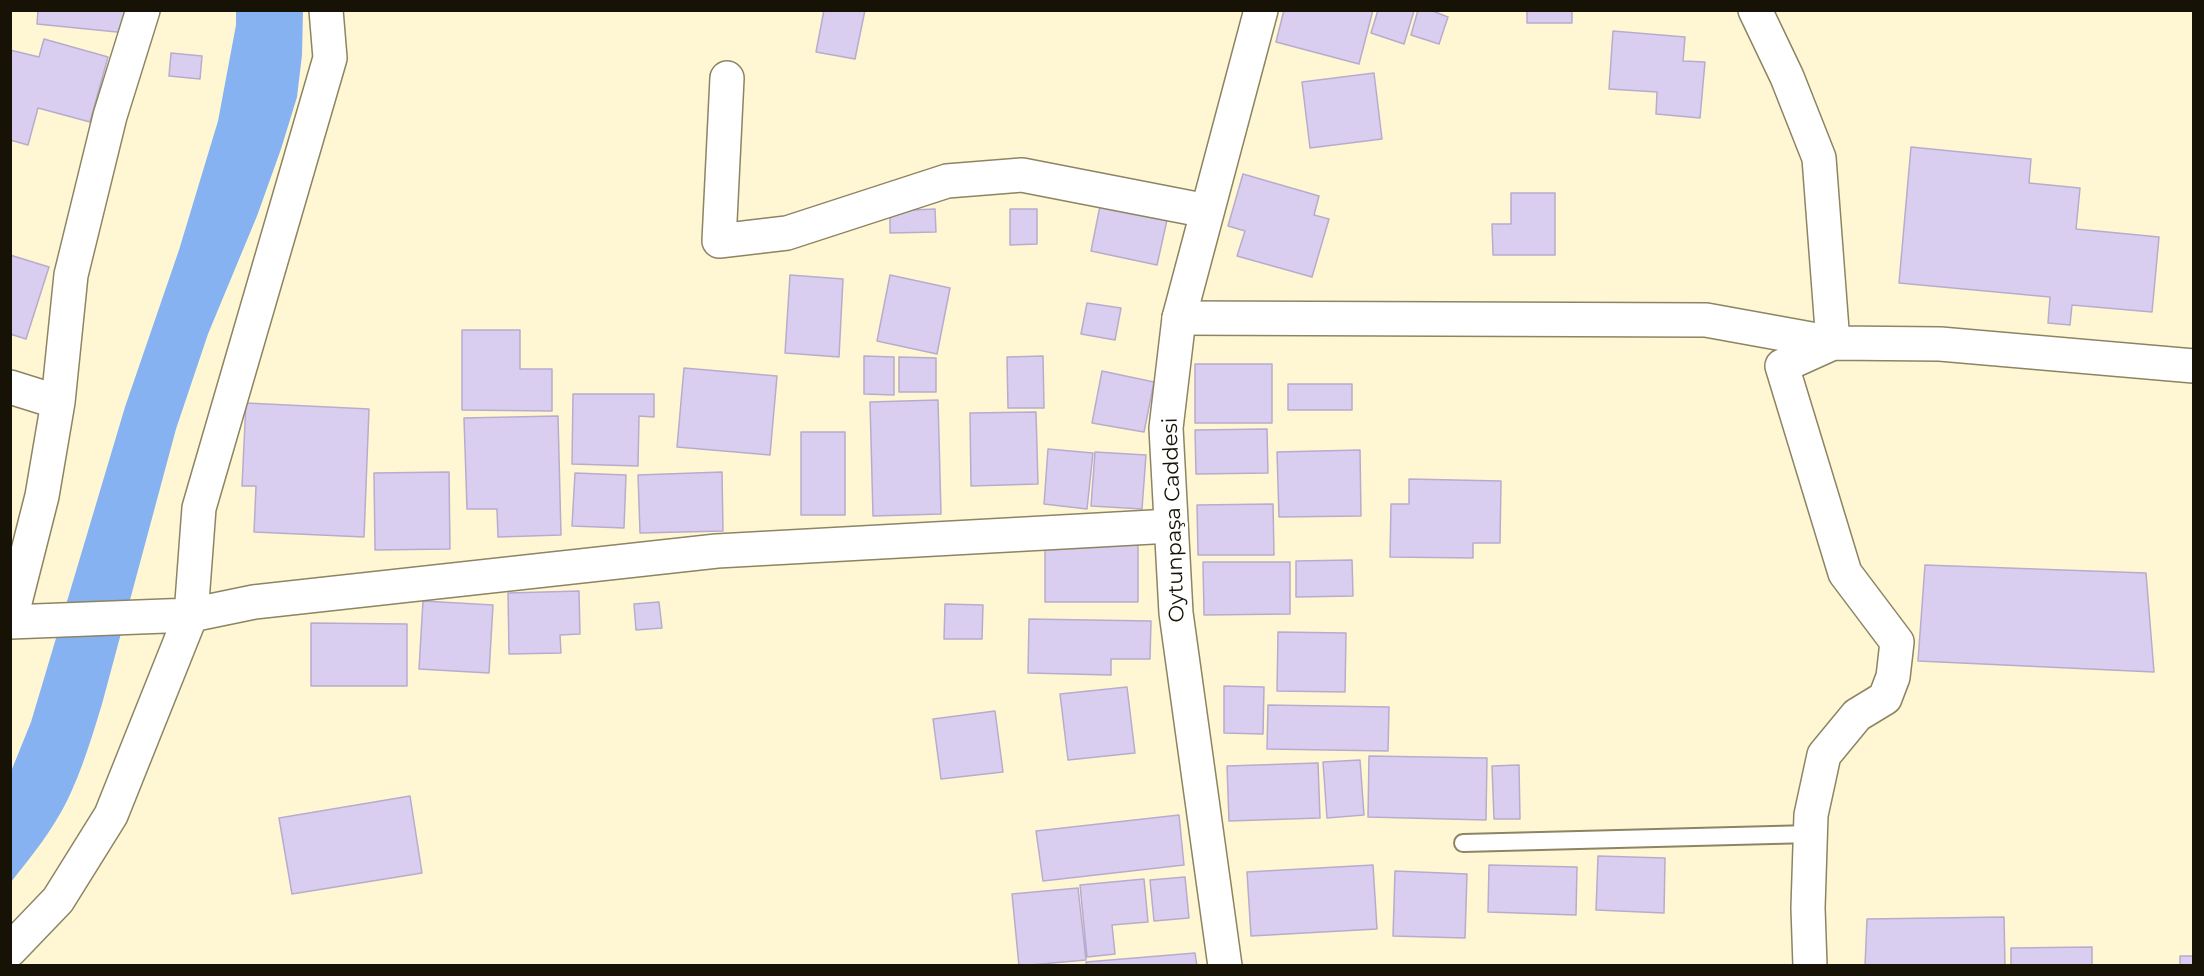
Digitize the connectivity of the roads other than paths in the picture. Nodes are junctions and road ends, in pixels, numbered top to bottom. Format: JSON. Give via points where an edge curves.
{"nodes":[{"id":1,"x":143,"y":10,"type":"edge"},
{"id":2,"x":326,"y":10,"type":"edge"},
{"id":3,"x":1261,"y":10,"type":"edge"},
{"id":4,"x":1755,"y":10,"type":"edge"},
{"id":5,"x":727,"y":78,"type":"dead end"},
{"id":6,"x":1207,"y":211,"type":"junction"},
{"id":7,"x":1179,"y":318,"type":"junction"},
{"id":8,"x":1833,"y":343,"type":"junction"},
{"id":9,"x":2193,"y":366,"type":"edge"},
{"id":10,"x":10,"y":387,"type":"edge"},
{"id":11,"x":58,"y":402,"type":"junction"},
{"id":12,"x":1171,"y":526,"type":"junction"},
{"id":13,"x":191,"y":615,"type":"junction"},
{"id":14,"x":10,"y":622,"type":"edge"},
{"id":15,"x":1811,"y":834,"type":"junction"},
{"id":16,"x":1462,"y":843,"type":"dead end"},
{"id":17,"x":10,"y":950,"type":"edge"},
{"id":18,"x":1225,"y":966,"type":"edge"},
{"id":19,"x":1810,"y":966,"type":"edge"}],
"edges":[{"from":1,"to":11,"type":"street","via":[[71,274]]},
{"from":2,"to":13,"type":"street","via":[[330,58],[199,508]]},
{"from":3,"to":6,"type":"street","name":"Oytunpaşa Caddesi"},
{"from":4,"to":8,"type":"street","via":[[1819,158]]},
{"from":5,"to":6,"type":"street","via":[[719,241],[787,233],[947,181],[1022,175]]},
{"from":6,"to":7,"type":"street","name":"Oytunpaşa Caddesi"},
{"from":7,"to":8,"type":"street","via":[[1706,320]]},
{"from":7,"to":12,"type":"street","name":"Oytunpaşa Caddesi","via":[[1166,428]]},
{"from":8,"to":9,"type":"street","via":[[1940,344]]},
{"from":8,"to":15,"type":"street","via":[[1782,366],[1845,573],[1897,642],[1893,677],[1885,698],[1857,715],[1824,755],[1811,815]]},
{"from":10,"to":11,"type":"street"},
{"from":11,"to":14,"type":"street","via":[[42,496]]},
{"from":12,"to":13,"type":"street","via":[[717,551],[254,602]]},
{"from":12,"to":18,"type":"street","name":"Oytunpaşa Caddesi","via":[[1176,614]]},
{"from":13,"to":14,"type":"street"},
{"from":13,"to":17,"type":"street","via":[[111,815],[58,900]]},
{"from":15,"to":16,"type":"lane"},
{"from":15,"to":19,"type":"street"}]}
